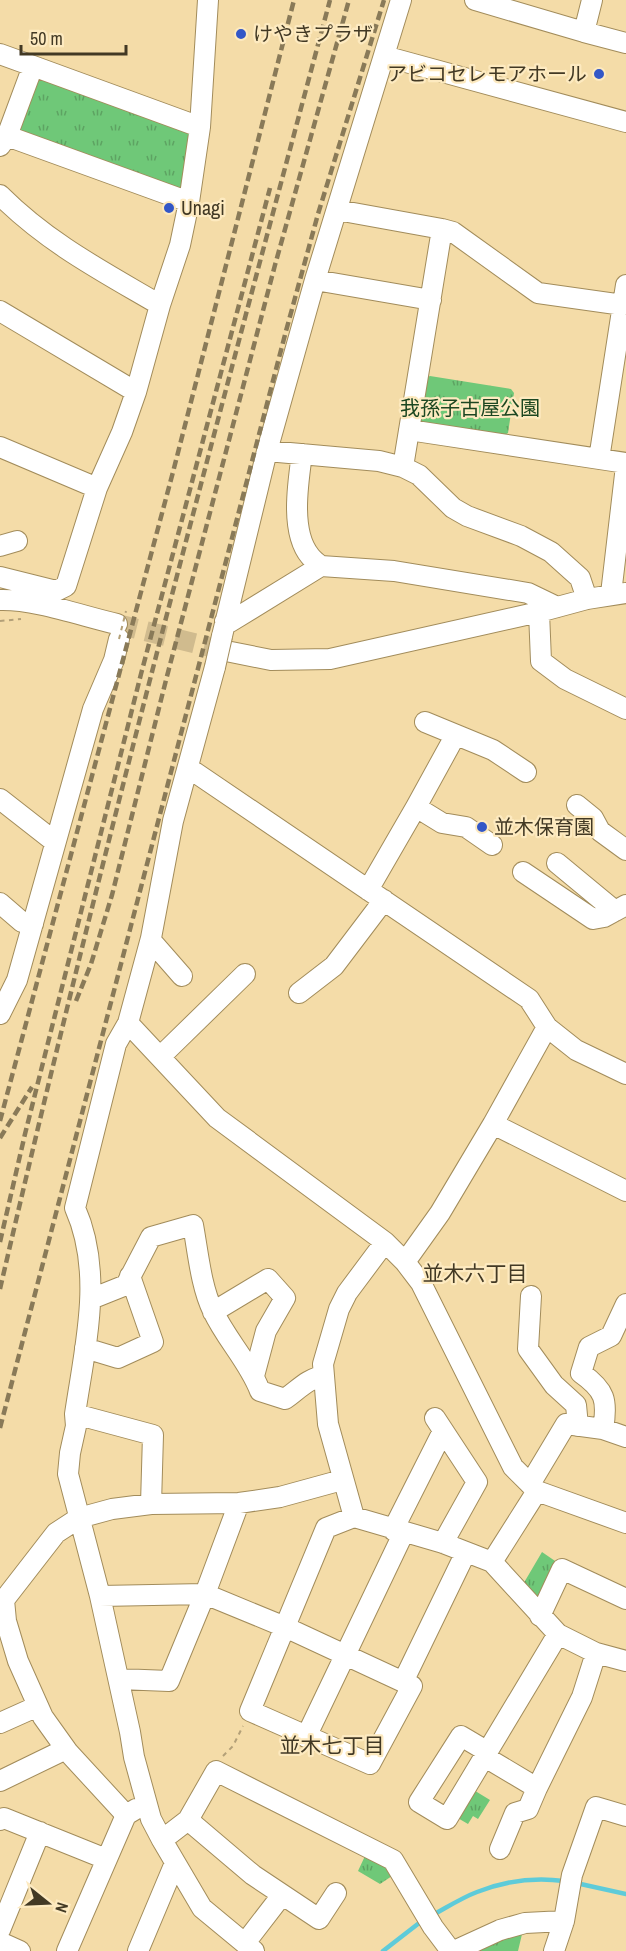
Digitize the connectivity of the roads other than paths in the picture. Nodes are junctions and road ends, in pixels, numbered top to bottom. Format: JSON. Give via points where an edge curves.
{"nodes":[{"id":1,"x":208,"y":0,"type":"edge"},
{"id":2,"x":401,"y":0,"type":"edge"},
{"id":3,"x":475,"y":0,"type":"edge"},
{"id":4,"x":592,"y":0,"type":"edge"},
{"id":5,"x":584,"y":32,"type":"junction"},
{"id":6,"x":626,"y":43,"type":"edge"},
{"id":7,"x":0,"y":54,"type":"edge"},
{"id":8,"x":384,"y":56,"type":"junction"},
{"id":9,"x":33,"y":66,"type":"junction"},
{"id":10,"x":626,"y":122,"type":"edge"},
{"id":11,"x":200,"y":127,"type":"junction"},
{"id":12,"x":3,"y":141,"type":"edge"},
{"id":13,"x":0,"y":195,"type":"edge"},
{"id":14,"x":189,"y":202,"type":"junction"},
{"id":15,"x":337,"y":210,"type":"junction"},
{"id":16,"x":442,"y":229,"type":"junction"},
{"id":17,"x":315,"y":279,"type":"junction"},
{"id":18,"x":626,"y":285,"type":"edge"},
{"id":19,"x":431,"y":300,"type":"junction"},
{"id":20,"x":160,"y":305,"type":"junction"},
{"id":21,"x":623,"y":305,"type":"junction"},
{"id":22,"x":0,"y":311,"type":"edge"},
{"id":23,"x":136,"y":392,"type":"junction"},
{"id":24,"x":409,"y":430,"type":"junction"},
{"id":25,"x":0,"y":447,"type":"edge"},
{"id":26,"x":267,"y":451,"type":"junction"},
{"id":27,"x":302,"y":454,"type":"junction"},
{"id":28,"x":599,"y":459,"type":"junction"},
{"id":29,"x":626,"y":464,"type":"edge"},
{"id":30,"x":403,"y":467,"type":"junction"},
{"id":31,"x":97,"y":488,"type":"junction"},
{"id":32,"x":321,"y":566,"type":"junction"},
{"id":33,"x":0,"y":577,"type":"edge"},
{"id":34,"x":618,"y":593,"type":"edge"},
{"id":35,"x":587,"y":599,"type":"junction"},
{"id":36,"x":0,"y":600,"type":"edge"},
{"id":37,"x":548,"y":609,"type":"junction"},
{"id":38,"x":222,"y":644,"type":"junction"},
{"id":39,"x":626,"y":709,"type":"edge"},
{"id":40,"x":425,"y":722,"type":"dead end"},
{"id":41,"x":455,"y":736,"type":"junction"},
{"id":42,"x":187,"y":770,"type":"junction"},
{"id":43,"x":526,"y":772,"type":"dead end"},
{"id":44,"x":0,"y":799,"type":"edge"},
{"id":45,"x":577,"y":805,"type":"dead end"},
{"id":46,"x":416,"y":807,"type":"junction"},
{"id":47,"x":55,"y":843,"type":"junction"},
{"id":48,"x":492,"y":845,"type":"dead end"},
{"id":49,"x":626,"y":850,"type":"edge"},
{"id":50,"x":557,"y":863,"type":"dead end"},
{"id":51,"x":523,"y":872,"type":"dead end"},
{"id":52,"x":376,"y":895,"type":"junction"},
{"id":53,"x":0,"y":903,"type":"edge"},
{"id":54,"x":620,"y":908,"type":"edge"},
{"id":55,"x":33,"y":924,"type":"junction"},
{"id":56,"x":150,"y":942,"type":"junction"},
{"id":57,"x":245,"y":974,"type":"dead end"},
{"id":58,"x":182,"y":976,"type":"dead end"},
{"id":59,"x":299,"y":993,"type":"dead end"},
{"id":60,"x":0,"y":1014,"type":"edge"},
{"id":61,"x":128,"y":1023,"type":"junction"},
{"id":62,"x":548,"y":1027,"type":"junction"},
{"id":63,"x":160,"y":1057,"type":"junction"},
{"id":64,"x":626,"y":1074,"type":"edge"},
{"id":65,"x":493,"y":1124,"type":"junction"},
{"id":66,"x":626,"y":1191,"type":"edge"},
{"id":67,"x":385,"y":1242,"type":"junction"},
{"id":68,"x":405,"y":1262,"type":"junction"},
{"id":69,"x":130,"y":1276,"type":"junction"},
{"id":70,"x":531,"y":1296,"type":"dead end"},
{"id":71,"x":91,"y":1299,"type":"junction"},
{"id":72,"x":626,"y":1304,"type":"edge"},
{"id":73,"x":213,"y":1312,"type":"junction"},
{"id":74,"x":85,"y":1348,"type":"junction"},
{"id":75,"x":254,"y":1376,"type":"junction"},
{"id":76,"x":324,"y":1376,"type":"junction"},
{"id":77,"x":75,"y":1414,"type":"junction"},
{"id":78,"x":578,"y":1426,"type":"junction"},
{"id":79,"x":603,"y":1429,"type":"junction"},
{"id":80,"x":626,"y":1437,"type":"edge"},
{"id":81,"x":342,"y":1480,"type":"junction"},
{"id":82,"x":534,"y":1488,"type":"junction"},
{"id":83,"x":239,"y":1503,"type":"junction"},
{"id":84,"x":152,"y":1504,"type":"junction"},
{"id":85,"x":354,"y":1517,"type":"junction"},
{"id":86,"x":79,"y":1518,"type":"junction"},
{"id":87,"x":626,"y":1523,"type":"edge"},
{"id":88,"x":398,"y":1531,"type":"junction"},
{"id":89,"x":443,"y":1544,"type":"junction"},
{"id":90,"x":466,"y":1551,"type":"junction"},
{"id":91,"x":492,"y":1562,"type":"junction"},
{"id":92,"x":205,"y":1594,"type":"junction"},
{"id":93,"x":100,"y":1596,"type":"junction"},
{"id":94,"x":626,"y":1599,"type":"edge"},
{"id":95,"x":540,"y":1616,"type":"junction"},
{"id":96,"x":285,"y":1627,"type":"junction"},
{"id":97,"x":558,"y":1634,"type":"junction"},
{"id":98,"x":596,"y":1653,"type":"junction"},
{"id":99,"x":345,"y":1655,"type":"junction"},
{"id":100,"x":626,"y":1661,"type":"edge"},
{"id":101,"x":118,"y":1679,"type":"junction"},
{"id":102,"x":403,"y":1682,"type":"junction"},
{"id":103,"x":38,"y":1706,"type":"junction"},
{"id":104,"x":0,"y":1723,"type":"edge"},
{"id":105,"x":306,"y":1737,"type":"junction"},
{"id":106,"x":66,"y":1749,"type":"junction"},
{"id":107,"x":0,"y":1781,"type":"edge"},
{"id":108,"x":537,"y":1788,"type":"junction"},
{"id":109,"x":146,"y":1803,"type":"junction"},
{"id":110,"x":126,"y":1815,"type":"junction"},
{"id":111,"x":626,"y":1816,"type":"edge"},
{"id":112,"x":0,"y":1820,"type":"edge"},
{"id":113,"x":188,"y":1820,"type":"junction"},
{"id":114,"x":40,"y":1832,"type":"junction"},
{"id":115,"x":162,"y":1840,"type":"junction"},
{"id":116,"x":500,"y":1849,"type":"dead end"},
{"id":117,"x":106,"y":1859,"type":"junction"},
{"id":118,"x":175,"y":1863,"type":"junction"},
{"id":119,"x":336,"y":1893,"type":"dead end"},
{"id":120,"x":282,"y":1895,"type":"junction"},
{"id":121,"x":564,"y":1921,"type":"junction"},
{"id":122,"x":0,"y":1930,"type":"edge"},
{"id":123,"x":0,"y":1942,"type":"edge"},
{"id":124,"x":249,"y":1947,"type":"edge"},
{"id":125,"x":20,"y":1951,"type":"edge"},
{"id":126,"x":67,"y":1951,"type":"edge"},
{"id":127,"x":138,"y":1951,"type":"edge"},
{"id":128,"x":453,"y":1951,"type":"edge"},
{"id":129,"x":554,"y":1951,"type":"edge"}],
"edges":[{"from":1,"to":11,"type":"street"},
{"from":2,"to":8,"type":"street"},
{"from":3,"to":5,"type":"street"},
{"from":4,"to":5,"type":"street"},
{"from":5,"to":6,"type":"street"},
{"from":7,"to":9,"type":"street"},
{"from":8,"to":10,"type":"street"},
{"from":8,"to":15,"type":"street"},
{"from":9,"to":11,"type":"street"},
{"from":9,"to":12,"type":"street"},
{"from":11,"to":14,"type":"street"},
{"from":12,"to":14,"type":"street"},
{"from":13,"to":20,"type":"street","via":[[69,252]]},
{"from":14,"to":20,"type":"street"},
{"from":15,"to":16,"type":"street"},
{"from":15,"to":17,"type":"street"},
{"from":16,"to":19,"type":"street"},
{"from":16,"to":21,"type":"street","via":[[453,232],[538,293]]},
{"from":17,"to":19,"type":"street"},
{"from":17,"to":26,"type":"street"},
{"from":18,"to":21,"type":"street"},
{"from":19,"to":24,"type":"street"},
{"from":20,"to":23,"type":"street"},
{"from":21,"to":28,"type":"street"},
{"from":22,"to":23,"type":"street"},
{"from":23,"to":31,"type":"street"},
{"from":24,"to":28,"type":"street"},
{"from":24,"to":30,"type":"street"},
{"from":25,"to":31,"type":"street"},
{"from":26,"to":27,"type":"street"},
{"from":26,"to":38,"type":"street"},
{"from":27,"to":30,"type":"street"},
{"from":27,"to":32,"type":"street","via":[[296,501],[300,534],[309,555]]},
{"from":28,"to":29,"type":"street"},
{"from":29,"to":34,"type":"street"},
{"from":30,"to":35,"type":"street","via":[[419,475],[453,508],[551,552],[580,578]]},
{"from":31,"to":33,"type":"street","via":[[66,586],[56,591]]},
{"from":32,"to":37,"type":"street","via":[[394,571],[528,592]]},
{"from":32,"to":38,"type":"street","via":[[230,622]]},
{"from":34,"to":35,"type":"street"},
{"from":35,"to":37,"type":"street"},
{"from":36,"to":47,"type":"street","via":[[49,607],[121,625],[114,660],[93,709]]},
{"from":37,"to":38,"type":"street","via":[[330,659],[272,660]]},
{"from":37,"to":39,"type":"street","via":[[541,661],[565,679]]},
{"from":38,"to":42,"type":"street"},
{"from":40,"to":41,"type":"street"},
{"from":41,"to":43,"type":"street","via":[[493,750]]},
{"from":41,"to":46,"type":"street"},
{"from":42,"to":52,"type":"street"},
{"from":42,"to":56,"type":"street"},
{"from":44,"to":47,"type":"street"},
{"from":45,"to":49,"type":"street","via":[[593,818],[600,831]]},
{"from":46,"to":48,"type":"street","via":[[442,823],[466,827]]},
{"from":46,"to":52,"type":"street"},
{"from":47,"to":55,"type":"street"},
{"from":50,"to":54,"type":"street"},
{"from":51,"to":54,"type":"street","via":[[592,919]]},
{"from":52,"to":59,"type":"street","via":[[334,966]]},
{"from":52,"to":62,"type":"street","via":[[529,999]]},
{"from":53,"to":55,"type":"street","via":[[22,922]]},
{"from":55,"to":60,"type":"street","via":[[17,980]]},
{"from":56,"to":58,"type":"street"},
{"from":56,"to":61,"type":"street"},
{"from":57,"to":63,"type":"street"},
{"from":61,"to":63,"type":"street"},
{"from":61,"to":71,"type":"street","via":[[116,1044],[75,1208],[88,1252]]},
{"from":62,"to":64,"type":"street","via":[[576,1050]]},
{"from":62,"to":65,"type":"street"},
{"from":63,"to":67,"type":"street","via":[[217,1118]]},
{"from":65,"to":66,"type":"street"},
{"from":65,"to":68,"type":"street","via":[[440,1213]]},
{"from":67,"to":68,"type":"street"},
{"from":67,"to":76,"type":"street","via":[[339,1309],[323,1364]]},
{"from":68,"to":82,"type":"street","via":[[421,1283],[513,1467]]},
{"from":69,"to":71,"type":"street","via":[[126,1285]]},
{"from":69,"to":73,"type":"street","via":[[151,1238],[193,1225]]},
{"from":69,"to":74,"type":"street","via":[[153,1342],[118,1358]]},
{"from":70,"to":78,"type":"street","via":[[528,1349],[554,1385],[576,1405]]},
{"from":71,"to":74,"type":"street"},
{"from":72,"to":79,"type":"street","via":[[611,1336],[589,1347],[581,1372],[601,1390],[606,1402]]},
{"from":73,"to":75,"type":"street"},
{"from":73,"to":75,"type":"street","via":[[268,1279],[285,1298],[266,1331]]},
{"from":74,"to":77,"type":"street"},
{"from":75,"to":76,"type":"street","via":[[260,1391],[285,1399],[311,1378]]},
{"from":76,"to":81,"type":"street","via":[[328,1424]]},
{"from":77,"to":84,"type":"street","via":[[153,1435]]},
{"from":77,"to":86,"type":"street","via":[[68,1474]]},
{"from":78,"to":79,"type":"street"},
{"from":78,"to":82,"type":"street","via":[[566,1424]]},
{"from":79,"to":80,"type":"street"},
{"from":81,"to":83,"type":"street","via":[[280,1497]]},
{"from":81,"to":85,"type":"street"},
{"from":82,"to":87,"type":"street"},
{"from":82,"to":91,"type":"street"},
{"from":83,"to":84,"type":"street"},
{"from":83,"to":92,"type":"street"},
{"from":84,"to":86,"type":"street"},
{"from":85,"to":88,"type":"street"},
{"from":85,"to":96,"type":"street","via":[[326,1528]]},
{"from":86,"to":93,"type":"street"},
{"from":86,"to":103,"type":"street","via":[[56,1533],[4,1600],[18,1661]]},
{"from":88,"to":89,"type":"street"},
{"from":88,"to":89,"type":"street","via":[[439,1424],[477,1482]]},
{"from":88,"to":99,"type":"street"},
{"from":89,"to":90,"type":"street"},
{"from":90,"to":91,"type":"street"},
{"from":90,"to":102,"type":"street"},
{"from":91,"to":95,"type":"street"},
{"from":92,"to":93,"type":"street"},
{"from":92,"to":96,"type":"street"},
{"from":92,"to":101,"type":"street","via":[[168,1681]]},
{"from":93,"to":101,"type":"street"},
{"from":94,"to":95,"type":"street","via":[[561,1569]]},
{"from":95,"to":97,"type":"street"},
{"from":96,"to":99,"type":"street"},
{"from":96,"to":105,"type":"street","via":[[250,1711]]},
{"from":97,"to":98,"type":"street"},
{"from":97,"to":108,"type":"street","via":[[487,1755]]},
{"from":98,"to":100,"type":"street"},
{"from":98,"to":108,"type":"street","via":[[582,1697]]},
{"from":99,"to":102,"type":"street"},
{"from":99,"to":105,"type":"street"},
{"from":101,"to":109,"type":"street"},
{"from":102,"to":105,"type":"street","via":[[412,1686],[370,1764]]},
{"from":103,"to":104,"type":"street"},
{"from":103,"to":106,"type":"street"},
{"from":106,"to":107,"type":"street"},
{"from":106,"to":110,"type":"street"},
{"from":108,"to":116,"type":"street","via":[[528,1809],[515,1813]]},
{"from":109,"to":110,"type":"street"},
{"from":109,"to":115,"type":"street"},
{"from":110,"to":117,"type":"street"},
{"from":111,"to":121,"type":"street","via":[[596,1807],[571,1884]]},
{"from":112,"to":114,"type":"street","via":[[4,1818]]},
{"from":113,"to":115,"type":"street"},
{"from":113,"to":120,"type":"street"},
{"from":113,"to":128,"type":"street","via":[[216,1772],[393,1860],[432,1927]]},
{"from":114,"to":117,"type":"street"},
{"from":114,"to":122,"type":"street"},
{"from":115,"to":118,"type":"street"},
{"from":117,"to":126,"type":"street"},
{"from":118,"to":124,"type":"street","via":[[202,1908]]},
{"from":118,"to":127,"type":"street"},
{"from":119,"to":120,"type":"street","via":[[319,1918]]},
{"from":120,"to":124,"type":"street"},
{"from":121,"to":128,"type":"street","via":[[525,1923]]},
{"from":121,"to":129,"type":"street"},
{"from":123,"to":125,"type":"street"}]}
